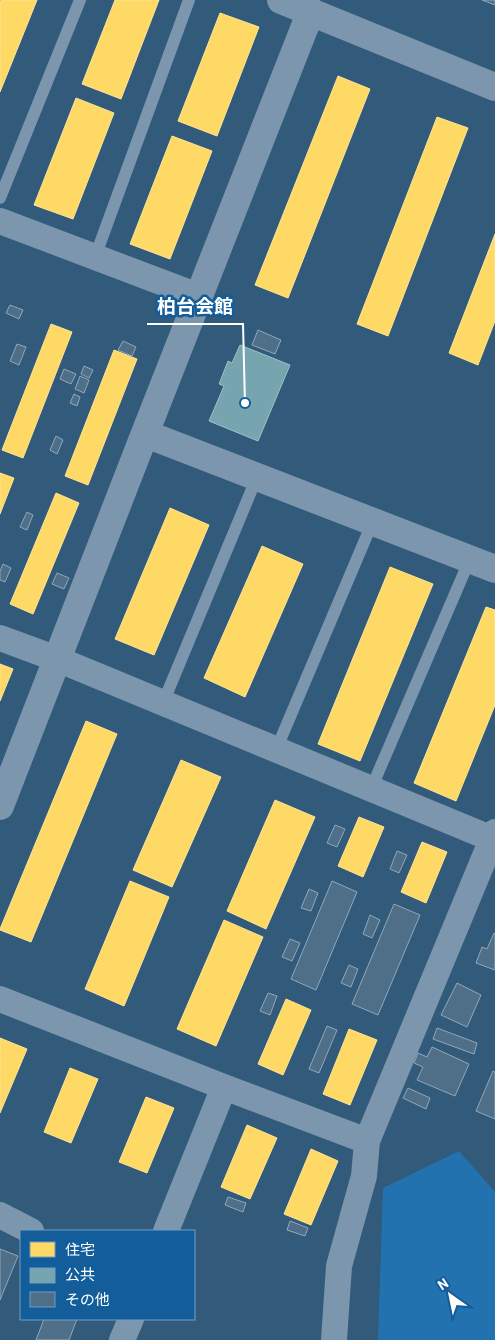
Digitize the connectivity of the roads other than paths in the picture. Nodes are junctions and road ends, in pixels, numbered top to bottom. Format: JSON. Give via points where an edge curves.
{"nodes":[{"id":1,"x":80,"y":0,"type":"edge"},
{"id":2,"x":189,"y":0,"type":"edge"},
{"id":3,"x":281,"y":0,"type":"edge"},
{"id":4,"x":310,"y":11,"type":"junction"},
{"id":5,"x":495,"y":86,"type":"edge"},
{"id":6,"x":0,"y":198,"type":"edge"},
{"id":7,"x":0,"y":221,"type":"edge"},
{"id":8,"x":95,"y":257,"type":"junction"},
{"id":9,"x":198,"y":296,"type":"junction"},
{"id":10,"x":146,"y":434,"type":"junction"},
{"id":11,"x":257,"y":477,"type":"junction"},
{"id":12,"x":373,"y":522,"type":"junction"},
{"id":13,"x":483,"y":564,"type":"edge"},
{"id":14,"x":0,"y":638,"type":"edge"},
{"id":15,"x":57,"y":659,"type":"junction"},
{"id":16,"x":163,"y":703,"type":"junction"},
{"id":17,"x":276,"y":750,"type":"junction"},
{"id":18,"x":371,"y":789,"type":"junction"},
{"id":19,"x":0,"y":806,"type":"edge"},
{"id":20,"x":494,"y":837,"type":"edge"},
{"id":21,"x":0,"y":999,"type":"edge"},
{"id":22,"x":224,"y":1087,"type":"junction"},
{"id":23,"x":367,"y":1141,"type":"junction"},
{"id":24,"x":0,"y":1215,"type":"edge"},
{"id":25,"x":28,"y":1230,"type":"edge"},
{"id":26,"x":166,"y":1230,"type":"edge"},
{"id":27,"x":334,"y":1340,"type":"edge"}],
"edges":[{"from":1,"to":6,"type":"lane"},
{"from":2,"to":8,"type":"lane"},
{"from":3,"to":4,"type":"street"},
{"from":4,"to":5,"type":"street"},
{"from":4,"to":9,"type":"street"},
{"from":7,"to":8,"type":"street"},
{"from":8,"to":9,"type":"street"},
{"from":9,"to":10,"type":"street"},
{"from":10,"to":11,"type":"street"},
{"from":10,"to":15,"type":"street"},
{"from":11,"to":12,"type":"street"},
{"from":11,"to":16,"type":"lane"},
{"from":12,"to":13,"type":"street"},
{"from":12,"to":17,"type":"lane"},
{"from":13,"to":18,"type":"lane"},
{"from":14,"to":15,"type":"street"},
{"from":15,"to":16,"type":"street"},
{"from":15,"to":19,"type":"street"},
{"from":16,"to":17,"type":"street"},
{"from":17,"to":18,"type":"street"},
{"from":18,"to":20,"type":"street"},
{"from":20,"to":23,"type":"street"},
{"from":21,"to":22,"type":"street"},
{"from":22,"to":23,"type":"street"},
{"from":22,"to":26,"type":"street"},
{"from":23,"to":27,"type":"street","via":[[364,1176],[339,1266]]},
{"from":24,"to":25,"type":"street"}]}
